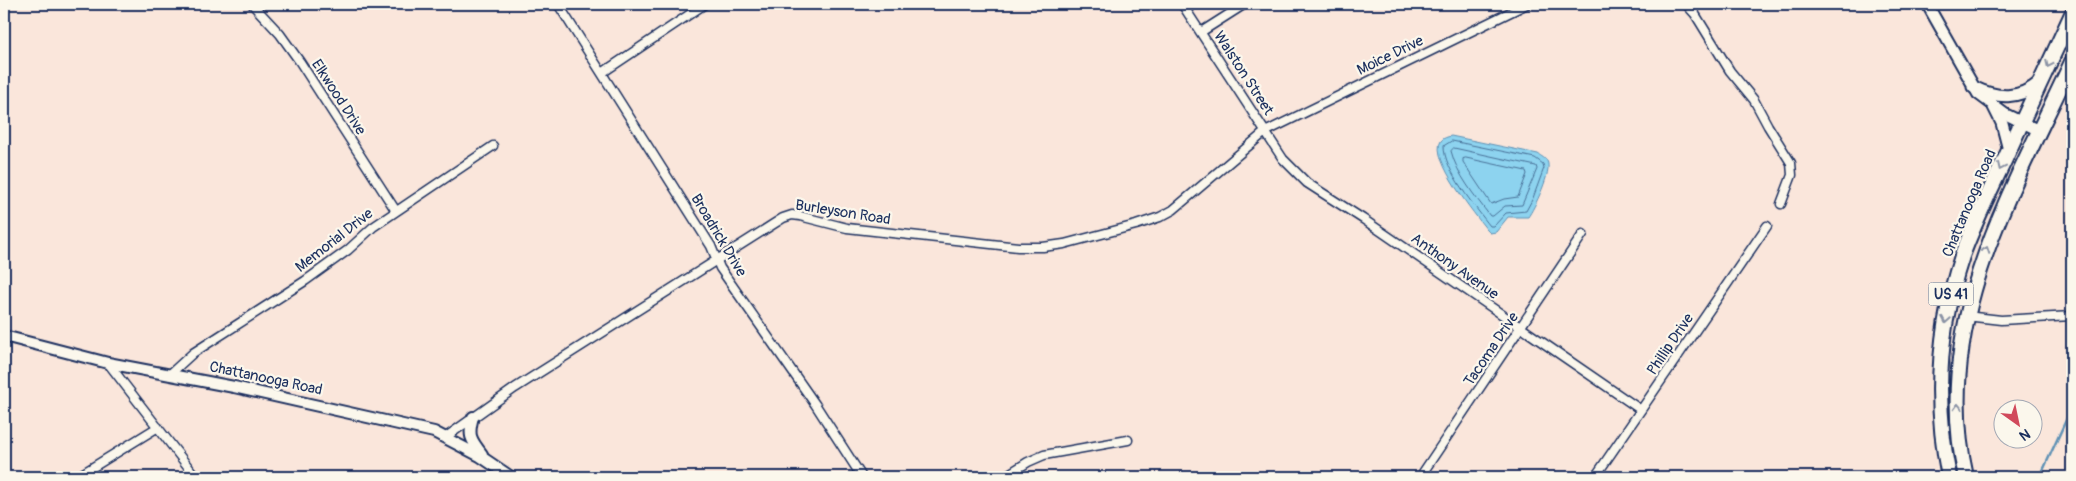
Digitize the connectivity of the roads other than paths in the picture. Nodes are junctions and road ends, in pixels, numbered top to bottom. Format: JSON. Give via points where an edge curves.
{"nodes":[{"id":1,"x":252,"y":4,"type":"edge"},
{"id":2,"x":558,"y":4,"type":"edge"},
{"id":3,"x":705,"y":4,"type":"edge"},
{"id":4,"x":1182,"y":4,"type":"edge"},
{"id":5,"x":1245,"y":4,"type":"edge"},
{"id":6,"x":1527,"y":4,"type":"edge"},
{"id":7,"x":1686,"y":4,"type":"edge"},
{"id":8,"x":1927,"y":4,"type":"edge"},
{"id":9,"x":2072,"y":14,"type":"edge"},
{"id":10,"x":1201,"y":32,"type":"junction"},
{"id":11,"x":2072,"y":62,"type":"edge"},
{"id":12,"x":602,"y":73,"type":"junction"},
{"id":13,"x":2040,"y":82,"type":"junction"},
{"id":14,"x":1973,"y":87,"type":"junction"},
{"id":15,"x":1994,"y":107,"type":"junction"},
{"id":16,"x":2022,"y":123,"type":"junction"},
{"id":17,"x":2040,"y":131,"type":"junction"},
{"id":18,"x":1265,"y":132,"type":"junction"},
{"id":19,"x":493,"y":146,"type":"dead end"},
{"id":20,"x":2009,"y":150,"type":"junction"},
{"id":21,"x":1781,"y":204,"type":"dead end"},
{"id":22,"x":396,"y":210,"type":"junction"},
{"id":23,"x":1767,"y":226,"type":"dead end"},
{"id":24,"x":1583,"y":234,"type":"dead end"},
{"id":25,"x":717,"y":260,"type":"junction"},
{"id":26,"x":1966,"y":316,"type":"junction"},
{"id":27,"x":2072,"y":316,"type":"edge"},
{"id":28,"x":1521,"y":328,"type":"junction"},
{"id":29,"x":4,"y":336,"type":"edge"},
{"id":30,"x":108,"y":363,"type":"junction"},
{"id":31,"x":169,"y":375,"type":"junction"},
{"id":32,"x":1641,"y":410,"type":"junction"},
{"id":33,"x":473,"y":417,"type":"junction"},
{"id":34,"x":158,"y":427,"type":"junction"},
{"id":35,"x":446,"y":437,"type":"junction"},
{"id":36,"x":1128,"y":440,"type":"dead end"},
{"id":37,"x":485,"y":459,"type":"junction"},
{"id":38,"x":77,"y":477,"type":"edge"},
{"id":39,"x":196,"y":477,"type":"edge"},
{"id":40,"x":512,"y":477,"type":"edge"},
{"id":41,"x":862,"y":477,"type":"edge"},
{"id":42,"x":1004,"y":477,"type":"edge"},
{"id":43,"x":1420,"y":477,"type":"edge"},
{"id":44,"x":1595,"y":477,"type":"edge"},
{"id":45,"x":1950,"y":477,"type":"edge"},
{"id":46,"x":1966,"y":477,"type":"edge"}],
"edges":[{"from":1,"to":22,"type":"street","name":"Elkwood Drive","via":[[297,58]]},
{"from":2,"to":12,"type":"street","name":"Broadrick Drive"},
{"from":3,"to":12,"type":"street"},
{"from":4,"to":10,"type":"street","name":"Walston Street"},
{"from":5,"to":10,"type":"street"},
{"from":6,"to":18,"type":"street","name":"Moice Drive"},
{"from":7,"to":21,"type":"street","via":[[1788,157],[1793,169]]},
{"from":8,"to":14,"type":"main road"},
{"from":9,"to":13,"type":"highway","name":"Chattanooga Road","number":"US 41","one_way":true},
{"from":10,"to":18,"type":"street","name":"Walston Street"},
{"from":11,"to":17,"type":"highway","number":"US 41"},
{"from":12,"to":25,"type":"street","name":"Broadrick Drive"},
{"from":13,"to":14,"type":"main road","via":[[2011,97],[1997,96]]},
{"from":13,"to":16,"type":"highway","name":"Chattanooga Road","number":"US 41"},
{"from":14,"to":15,"type":"main road"},
{"from":15,"to":16,"type":"main road"},
{"from":15,"to":20,"type":"main road"},
{"from":16,"to":17,"type":"main road"},
{"from":16,"to":20,"type":"highway","name":"Chattanooga Road","number":"US 41"},
{"from":26,"to":17,"type":"highway","number":"US 41","one_way":true,"via":[[1989,242]]},
{"from":18,"to":25,"type":"street","name":"Burleyson Road","via":[[1173,210],[1146,222],[1064,244],[1043,247],[990,244],[847,228],[792,215]]},
{"from":18,"to":28,"type":"street","name":"Anthony Avenue","via":[[1283,159],[1307,183]]},
{"from":19,"to":22,"type":"street","name":"Memorial Drive"},
{"from":20,"to":45,"type":"highway","name":"Chattanooga Road","number":"US 41","one_way":true,"via":[[1968,242],[1948,311],[1941,353],[1940,396],[1942,438]]},
{"from":22,"to":31,"type":"street","name":"Memorial Drive","via":[[337,259],[193,353]]},
{"from":23,"to":32,"type":"street","name":"Phillip Drive"},
{"from":24,"to":28,"type":"street","name":"Tacoma Drive"},
{"from":25,"to":33,"type":"street","name":"Burleyson Road"},
{"from":25,"to":41,"type":"street","name":"Broadrick Drive"},
{"from":26,"to":27,"type":"street","via":[[2001,320]]},
{"from":46,"to":26,"type":"highway","number":"US 41","one_way":true,"via":[[1960,441],[1958,387],[1959,355]]},
{"from":28,"to":32,"type":"street","name":"Anthony Avenue"},
{"from":28,"to":43,"type":"street","name":"Tacoma Drive"},
{"from":29,"to":30,"type":"main road","name":"Chattanooga Road"},
{"from":30,"to":31,"type":"main road","name":"Chattanooga Road"},
{"from":30,"to":34,"type":"street"},
{"from":31,"to":35,"type":"main road","name":"Chattanooga Road","via":[[406,425]]},
{"from":32,"to":44,"type":"street","name":"Phillip Drive"},
{"from":33,"to":35,"type":"street","name":"Burleyson Road"},
{"from":33,"to":37,"type":"main road","via":[[469,430],[471,441]]},
{"from":34,"to":38,"type":"street"},
{"from":34,"to":39,"type":"street"},
{"from":35,"to":37,"type":"main road","name":"Chattanooga Road"},
{"from":36,"to":42,"type":"street","via":[[1044,456]]},
{"from":37,"to":40,"type":"main road","name":"Chattanooga Road"}]}
